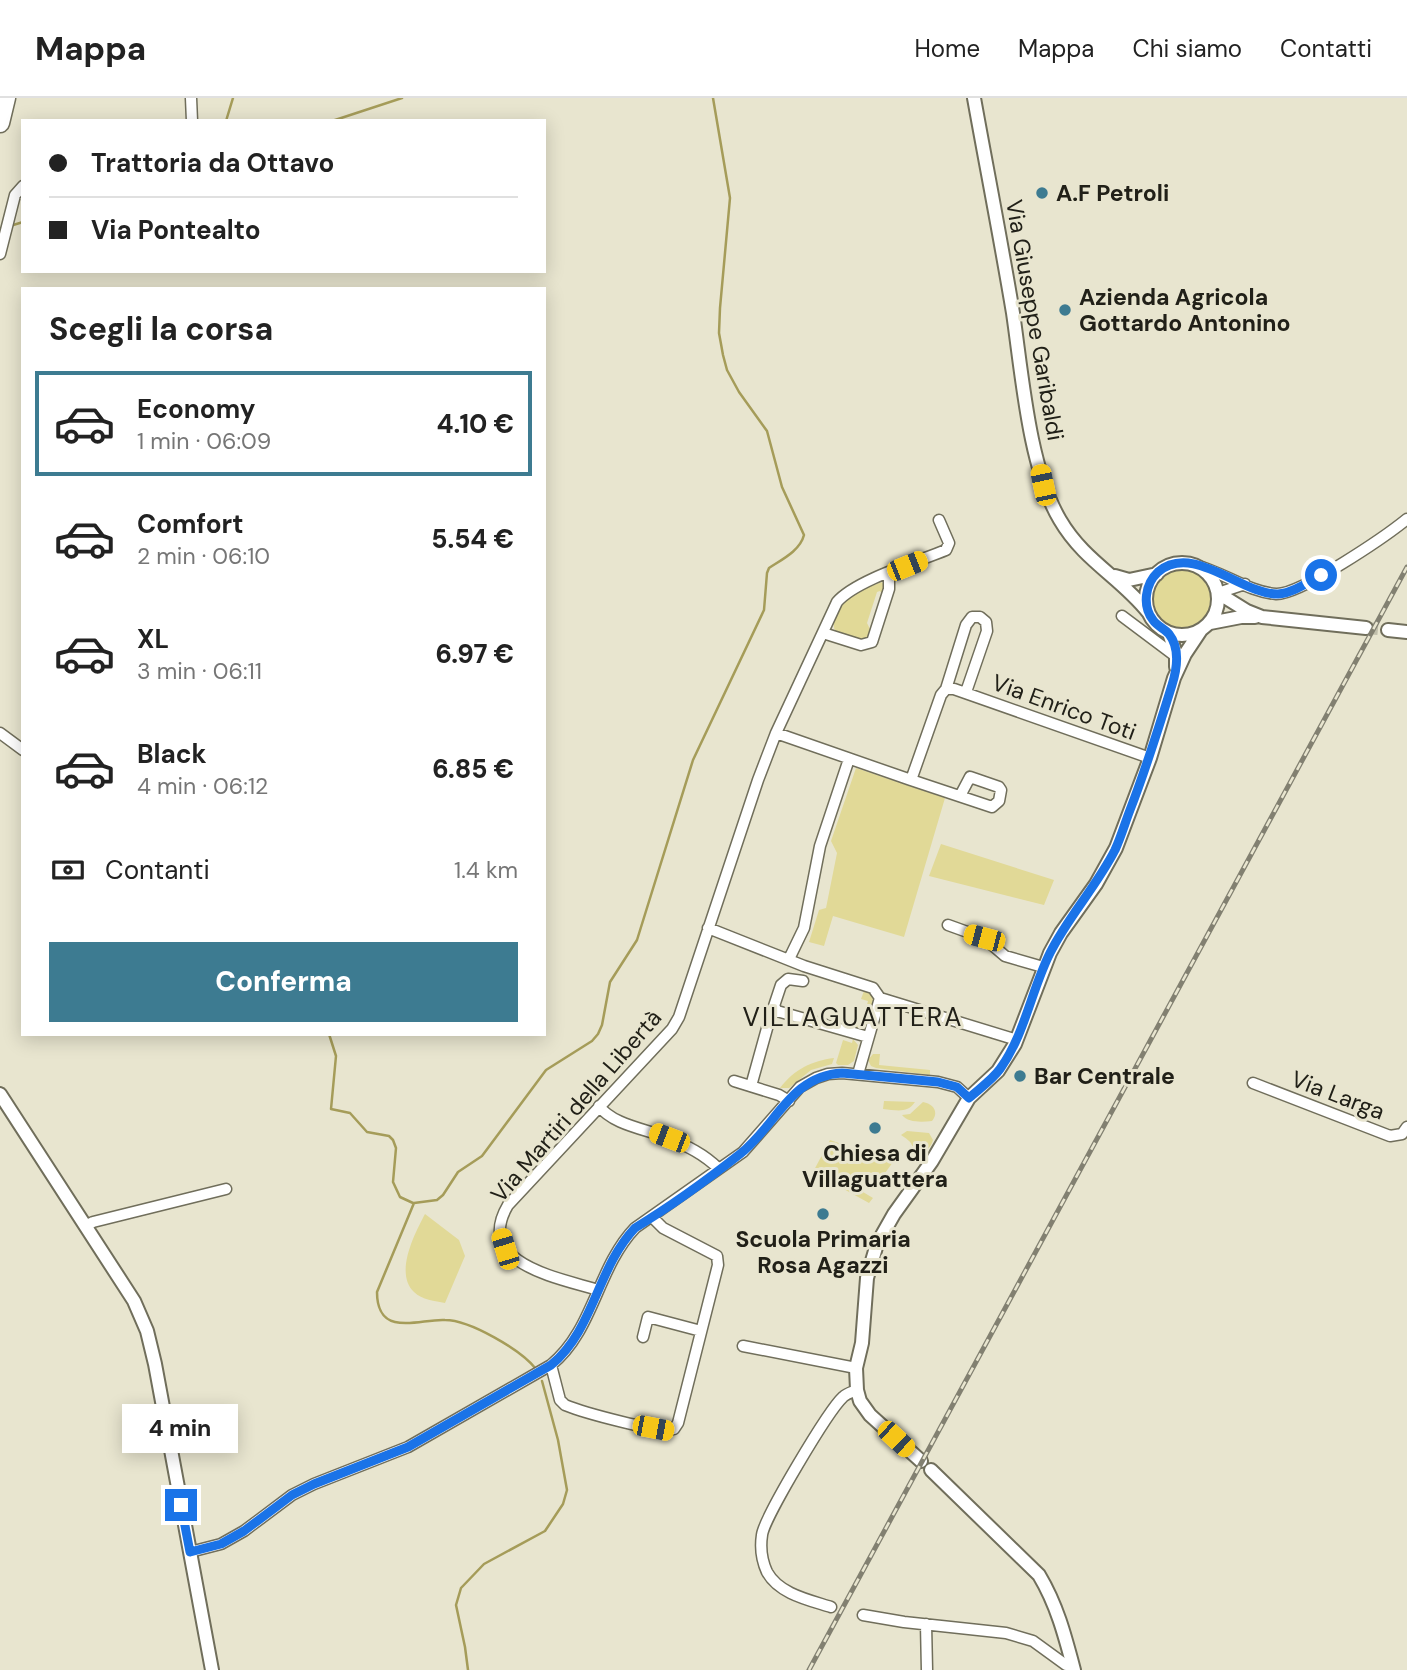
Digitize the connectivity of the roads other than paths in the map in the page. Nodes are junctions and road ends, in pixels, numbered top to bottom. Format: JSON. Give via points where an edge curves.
{"nodes":[{"id":1,"x":6,"y":98,"type":"edge"},
{"id":2,"x":191,"y":98,"type":"edge"},
{"id":3,"x":974,"y":98,"type":"edge"},
{"id":4,"x":192,"y":119,"type":"edge"},
{"id":5,"x":0,"y":123,"type":"edge"},
{"id":6,"x":21,"y":188,"type":"edge"},
{"id":7,"x":0,"y":254,"type":"edge"},
{"id":8,"x":1407,"y":519,"type":"edge"},
{"id":9,"x":939,"y":520,"type":"dead end"},
{"id":10,"x":1194,"y":565,"type":"junction"},
{"id":11,"x":1105,"y":572,"type":"junction"},
{"id":12,"x":889,"y":573,"type":"junction"},
{"id":13,"x":1157,"y":574,"type":"junction"},
{"id":14,"x":1245,"y":584,"type":"junction"},
{"id":15,"x":1218,"y":593,"type":"junction"},
{"id":16,"x":1237,"y":605,"type":"junction"},
{"id":17,"x":1148,"y":611,"type":"junction"},
{"id":18,"x":1122,"y":616,"type":"dead end"},
{"id":19,"x":1262,"y":617,"type":"junction"},
{"id":20,"x":1206,"y":626,"type":"junction"},
{"id":21,"x":1366,"y":628,"type":"tunnel mouth"},
{"id":22,"x":1388,"y":630,"type":"tunnel mouth"},
{"id":23,"x":1407,"y":632,"type":"edge"},
{"id":24,"x":823,"y":633,"type":"junction"},
{"id":25,"x":1169,"y":633,"type":"junction"},
{"id":26,"x":1180,"y":659,"type":"junction"},
{"id":27,"x":946,"y":689,"type":"junction"},
{"id":28,"x":966,"y":692,"type":"junction"},
{"id":29,"x":0,"y":733,"type":"edge"},
{"id":30,"x":776,"y":733,"type":"junction"},
{"id":31,"x":21,"y":749,"type":"edge"},
{"id":32,"x":1150,"y":758,"type":"junction"},
{"id":33,"x":849,"y":759,"type":"junction"},
{"id":34,"x":911,"y":779,"type":"junction"},
{"id":35,"x":960,"y":796,"type":"dead end"},
{"id":36,"x":948,"y":925,"type":"dead end"},
{"id":37,"x":708,"y":928,"type":"junction"},
{"id":38,"x":789,"y":959,"type":"junction"},
{"id":39,"x":1043,"y":967,"type":"junction"},
{"id":40,"x":803,"y":981,"type":"dead end"},
{"id":41,"x":880,"y":998,"type":"junction"},
{"id":42,"x":777,"y":1012,"type":"junction"},
{"id":43,"x":868,"y":1037,"type":"junction"},
{"id":44,"x":1017,"y":1040,"type":"junction"},
{"id":45,"x":858,"y":1074,"type":"junction"},
{"id":46,"x":734,"y":1081,"type":"dead end"},
{"id":47,"x":1253,"y":1083,"type":"dead end"},
{"id":48,"x":751,"y":1086,"type":"junction"},
{"id":49,"x":0,"y":1094,"type":"edge"},
{"id":50,"x":969,"y":1098,"type":"junction"},
{"id":51,"x":789,"y":1101,"type":"junction"},
{"id":52,"x":599,"y":1106,"type":"junction"},
{"id":53,"x":1407,"y":1127,"type":"edge"},
{"id":54,"x":719,"y":1169,"type":"junction"},
{"id":55,"x":226,"y":1189,"type":"dead end"},
{"id":56,"x":653,"y":1217,"type":"junction"},
{"id":57,"x":87,"y":1226,"type":"junction"},
{"id":58,"x":598,"y":1290,"type":"junction"},
{"id":59,"x":701,"y":1331,"type":"junction"},
{"id":60,"x":643,"y":1337,"type":"dead end"},
{"id":61,"x":743,"y":1346,"type":"dead end"},
{"id":62,"x":551,"y":1365,"type":"junction"},
{"id":63,"x":856,"y":1368,"type":"junction"},
{"id":64,"x":857,"y":1390,"type":"junction"},
{"id":65,"x":190,"y":1552,"type":"junction"},
{"id":66,"x":831,"y":1607,"type":"dead end"},
{"id":67,"x":863,"y":1615,"type":"dead end"},
{"id":68,"x":926,"y":1624,"type":"junction"},
{"id":69,"x":1073,"y":1667,"type":"edge"},
{"id":70,"x":212,"y":1670,"type":"edge"},
{"id":71,"x":928,"y":1670,"type":"edge"}],
"edges":[{"from":1,"to":5,"type":"highway"},
{"from":2,"to":4,"type":"street"},
{"from":3,"to":11,"type":"street","name":"Via Giuseppe Garibaldi","via":[[1043,485],[1072,539]]},
{"from":6,"to":7,"type":"street","via":[[15,195]]},
{"from":8,"to":14,"type":"street","via":[[1354,557],[1291,591],[1276,594]]},
{"from":9,"to":12,"type":"street","name":"Via Martiri della Libertà","via":[[948,543],[946,550]]},
{"from":10,"to":13,"type":"street","via":[[1174,564]]},
{"from":10,"to":14,"type":"street"},
{"from":10,"to":15,"type":"street","via":[[1210,576]]},
{"from":11,"to":13,"type":"street","via":[[1129,580]]},
{"from":11,"to":17,"type":"street","name":"Via Giuseppe Garibaldi"},
{"from":12,"to":24,"type":"street","name":"Via Martiri della Libertà","via":[[845,593]]},
{"from":12,"to":24,"type":"street","via":[[889,589],[872,642],[861,645]]},
{"from":13,"to":17,"type":"street","via":[[1147,592]]},
{"from":14,"to":15,"type":"street"},
{"from":14,"to":16,"type":"street","via":[[1235,591]]},
{"from":15,"to":16,"type":"street"},
{"from":15,"to":20,"type":"street","via":[[1216,614]]},
{"from":16,"to":19,"type":"street"},
{"from":17,"to":25,"type":"street"},
{"from":18,"to":26,"type":"street"},
{"from":19,"to":20,"type":"street"},
{"from":19,"to":21,"type":"street"},
{"from":20,"to":25,"type":"street","via":[[1191,635]]},
{"from":20,"to":26,"type":"street"},
{"from":22,"to":23,"type":"street"},
{"from":24,"to":30,"type":"street","name":"Via Martiri della Libertà"},
{"from":25,"to":26,"type":"street"},
{"from":26,"to":32,"type":"street"},
{"from":27,"to":28,"type":"street","name":"Via Enrico Toti"},
{"from":27,"to":28,"type":"street","name":"Via Enrico Toti","via":[[966,625],[972,617],[980,617],[987,631]]},
{"from":27,"to":34,"type":"street","name":"Via Enrico Toti"},
{"from":28,"to":32,"type":"street","name":"Via Enrico Toti"},
{"from":29,"to":31,"type":"street"},
{"from":30,"to":33,"type":"street"},
{"from":30,"to":37,"type":"street","name":"Via Martiri della Libertà"},
{"from":32,"to":39,"type":"street","via":[[1116,848]]},
{"from":33,"to":34,"type":"street"},
{"from":33,"to":38,"type":"street","via":[[817,856],[804,928]]},
{"from":34,"to":35,"type":"street"},
{"from":36,"to":39,"type":"street","via":[[984,938],[1005,956]]},
{"from":37,"to":38,"type":"street"},
{"from":37,"to":52,"type":"street","name":"Via Martiri della Libertà","via":[[672,1029]]},
{"from":38,"to":41,"type":"street","via":[[873,988]]},
{"from":39,"to":44,"type":"street"},
{"from":40,"to":42,"type":"street","via":[[788,979],[781,985],[774,1006]]},
{"from":41,"to":43,"type":"street"},
{"from":41,"to":44,"type":"street"},
{"from":42,"to":43,"type":"street"},
{"from":42,"to":48,"type":"street","via":[[771,1014]]},
{"from":43,"to":45,"type":"street"},
{"from":44,"to":50,"type":"street","via":[[999,1071]]},
{"from":45,"to":50,"type":"street","via":[[938,1082],[957,1087]]},
{"from":45,"to":51,"type":"street","via":[[816,1078],[800,1087]]},
{"from":46,"to":48,"type":"street"},
{"from":47,"to":53,"type":"street","name":"Via Larga","via":[[1390,1136],[1402,1134]]},
{"from":48,"to":51,"type":"street"},
{"from":49,"to":57,"type":"street"},
{"from":50,"to":63,"type":"street","via":[[877,1244],[867,1278]]},
{"from":51,"to":54,"type":"street","via":[[743,1152]]},
{"from":52,"to":54,"type":"street","via":[[609,1116],[703,1154]]},
{"from":52,"to":58,"type":"street","name":"Via Martiri della Libertà","via":[[509,1205],[500,1233],[512,1258]]},
{"from":54,"to":56,"type":"street"},
{"from":55,"to":57,"type":"street"},
{"from":56,"to":58,"type":"street","via":[[623,1241]]},
{"from":56,"to":59,"type":"street","via":[[717,1256]]},
{"from":57,"to":65,"type":"street","via":[[134,1301],[147,1331]]},
{"from":58,"to":62,"type":"street","via":[[564,1355]]},
{"from":59,"to":60,"type":"street","via":[[648,1317]]},
{"from":59,"to":62,"type":"street","via":[[678,1423],[668,1431],[565,1405]]},
{"from":61,"to":63,"type":"street"},
{"from":62,"to":65,"type":"street","via":[[408,1447],[292,1495],[221,1544]]},
{"from":63,"to":64,"type":"street"},
{"from":64,"to":66,"type":"street","via":[[842,1398],[822,1427],[768,1515],[762,1535],[762,1558],[780,1587]]},
{"from":64,"to":69,"type":"street","via":[[870,1415],[1039,1575],[1062,1622]]},
{"from":65,"to":70,"type":"street"},
{"from":67,"to":68,"type":"street"},
{"from":68,"to":69,"type":"street","via":[[1006,1633],[1033,1641]]},
{"from":68,"to":71,"type":"street"}]}
